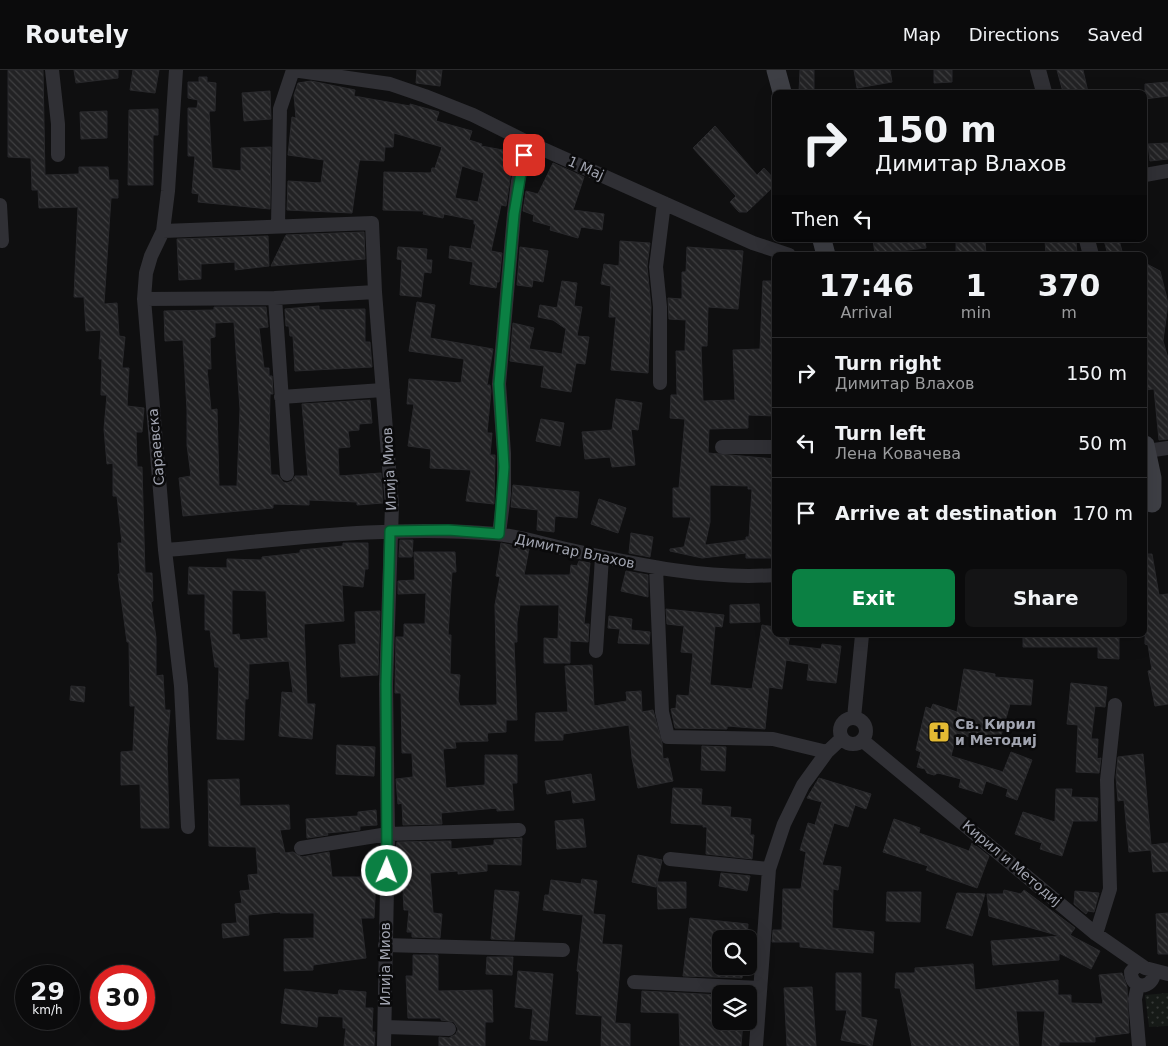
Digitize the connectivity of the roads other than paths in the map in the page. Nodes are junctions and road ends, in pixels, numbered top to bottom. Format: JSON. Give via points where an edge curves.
{"nodes":[{"id":1,"x":52,"y":70,"type":"edge"},
{"id":2,"x":176,"y":70,"type":"edge"},
{"id":3,"x":293,"y":70,"type":"edge"},
{"id":4,"x":776,"y":70,"type":"edge"},
{"id":5,"x":1038,"y":70,"type":"edge"},
{"id":6,"x":781,"y":90,"type":"edge"},
{"id":7,"x":1043,"y":90,"type":"edge"},
{"id":8,"x":527,"y":142,"type":"junction"},
{"id":9,"x":58,"y":155,"type":"dead end"},
{"id":10,"x":1168,"y":171,"type":"edge"},
{"id":11,"x":1147,"y":175,"type":"edge"},
{"id":12,"x":664,"y":203,"type":"junction"},
{"id":13,"x":0,"y":205,"type":"edge"},
{"id":14,"x":278,"y":225,"type":"junction"},
{"id":15,"x":163,"y":231,"type":"junction"},
{"id":16,"x":2,"y":241,"type":"dead end"},
{"id":17,"x":780,"y":252,"type":"edge"},
{"id":18,"x":375,"y":292,"type":"junction"},
{"id":19,"x":275,"y":298,"type":"junction"},
{"id":20,"x":144,"y":299,"type":"junction"},
{"id":21,"x":660,"y":383,"type":"dead end"},
{"id":22,"x":383,"y":390,"type":"junction"},
{"id":23,"x":281,"y":397,"type":"junction"},
{"id":24,"x":722,"y":447,"type":"dead end"},
{"id":25,"x":772,"y":447,"type":"edge"},
{"id":26,"x":1147,"y":448,"type":"edge"},
{"id":27,"x":1168,"y":448,"type":"edge"},
{"id":28,"x":1147,"y":453,"type":"edge"},
{"id":29,"x":287,"y":474,"type":"dead end"},
{"id":30,"x":1155,"y":505,"type":"edge"},
{"id":31,"x":390,"y":531,"type":"junction"},
{"id":32,"x":499,"y":534,"type":"junction"},
{"id":33,"x":165,"y":550,"type":"junction"},
{"id":34,"x":602,"y":557,"type":"junction"},
{"id":35,"x":656,"y":568,"type":"junction"},
{"id":36,"x":772,"y":575,"type":"edge"},
{"id":37,"x":862,"y":637,"type":"edge"},
{"id":38,"x":596,"y":651,"type":"dead end"},
{"id":39,"x":1115,"y":705,"type":"dead end"},
{"id":40,"x":854,"y":718,"type":"junction"},
{"id":41,"x":842,"y":738,"type":"junction"},
{"id":42,"x":862,"y":740,"type":"junction"},
{"id":43,"x":827,"y":752,"type":"junction"},
{"id":44,"x":188,"y":827,"type":"dead end"},
{"id":45,"x":519,"y":830,"type":"dead end"},
{"id":46,"x":388,"y":834,"type":"junction"},
{"id":47,"x":301,"y":848,"type":"dead end"},
{"id":48,"x":670,"y":859,"type":"dead end"},
{"id":49,"x":769,"y":869,"type":"junction"},
{"id":50,"x":1096,"y":934,"type":"junction"},
{"id":51,"x":385,"y":945,"type":"junction"},
{"id":52,"x":563,"y":950,"type":"dead end"},
{"id":53,"x":1138,"y":964,"type":"junction"},
{"id":54,"x":1161,"y":973,"type":"edge"},
{"id":55,"x":634,"y":982,"type":"dead end"},
{"id":56,"x":1138,"y":985,"type":"junction"},
{"id":57,"x":760,"y":988,"type":"junction"},
{"id":58,"x":385,"y":1027,"type":"junction"},
{"id":59,"x":449,"y":1028,"type":"dead end"},
{"id":60,"x":384,"y":1046,"type":"edge"},
{"id":61,"x":756,"y":1046,"type":"edge"},
{"id":62,"x":1139,"y":1046,"type":"edge"}],
"edges":[{"from":1,"to":9,"type":"street"},
{"from":2,"to":15,"type":"street","name":"Сараевска"},
{"from":3,"to":8,"type":"street","name":"1 Мај","via":[[390,84],[473,115]]},
{"from":3,"to":14,"type":"street","via":[[280,109]]},
{"from":4,"to":6,"type":"main road"},
{"from":5,"to":7,"type":"street"},
{"from":8,"to":12,"type":"street","name":"1 Мај"},
{"from":8,"to":32,"type":"street","via":[[514,214],[499,384],[504,462]]},
{"from":10,"to":11,"type":"street"},
{"from":12,"to":17,"type":"street","name":"1 Мај"},
{"from":12,"to":21,"type":"street","via":[[656,267],[660,307]]},
{"from":13,"to":16,"type":"street"},
{"from":14,"to":15,"type":"street","name":"Илија Миов"},
{"from":14,"to":18,"type":"street","name":"Илија Миов","via":[[372,223]]},
{"from":15,"to":20,"type":"street","name":"Сараевска","via":[[146,273]]},
{"from":18,"to":19,"type":"street"},
{"from":18,"to":22,"type":"street","name":"Илија Миов"},
{"from":19,"to":20,"type":"street"},
{"from":19,"to":23,"type":"street"},
{"from":20,"to":33,"type":"street","name":"Сараевска"},
{"from":22,"to":23,"type":"street"},
{"from":22,"to":31,"type":"street","name":"Илија Миов","via":[[392,505]]},
{"from":23,"to":29,"type":"street"},
{"from":24,"to":25,"type":"street"},
{"from":26,"to":27,"type":"street"},
{"from":28,"to":30,"type":"main road"},
{"from":31,"to":32,"type":"street","name":"Димитар Влахов","via":[[448,530]]},
{"from":31,"to":33,"type":"street","name":"Димитар Влахов"},
{"from":31,"to":46,"type":"street","name":"Илија Миов","via":[[386,684]]},
{"from":32,"to":34,"type":"street","name":"Димитар Влахов"},
{"from":33,"to":44,"type":"street","name":"Сараевска","via":[[181,686]]},
{"from":34,"to":35,"type":"street","name":"Димитар Влахов"},
{"from":34,"to":38,"type":"street"},
{"from":35,"to":36,"type":"street","name":"Димитар Влахов","via":[[720,576]]},
{"from":35,"to":43,"type":"street","via":[[662,712],[668,737],[773,739]]},
{"from":37,"to":40,"type":"street"},
{"from":39,"to":50,"type":"street","via":[[1107,780],[1110,889]]},
{"from":40,"to":41,"type":"street","via":[[842,724]]},
{"from":40,"to":42,"type":"street","via":[[865,728]]},
{"from":41,"to":42,"type":"street","via":[[854,744]]},
{"from":41,"to":43,"type":"street"},
{"from":42,"to":50,"type":"street","name":"Кирил и Методиј"},
{"from":43,"to":49,"type":"street","via":[[803,785],[784,824]]},
{"from":45,"to":46,"type":"street"},
{"from":46,"to":47,"type":"street"},
{"from":46,"to":51,"type":"street","name":"Илија Миов"},
{"from":48,"to":49,"type":"street"},
{"from":49,"to":57,"type":"street"},
{"from":50,"to":53,"type":"street","name":"Кирил и Методиј"},
{"from":51,"to":52,"type":"street"},
{"from":51,"to":58,"type":"street","name":"Илија Миов"},
{"from":53,"to":54,"type":"street","name":"Кирил и Методиј"},
{"from":53,"to":56,"type":"street","via":[[1131,972],[1133,982]]},
{"from":54,"to":56,"type":"street","via":[[1150,984]]},
{"from":55,"to":57,"type":"street"},
{"from":56,"to":62,"type":"street","via":[[1135,1000]]},
{"from":57,"to":61,"type":"street"},
{"from":58,"to":59,"type":"street"},
{"from":58,"to":60,"type":"street","name":"Илија Миов"}]}
